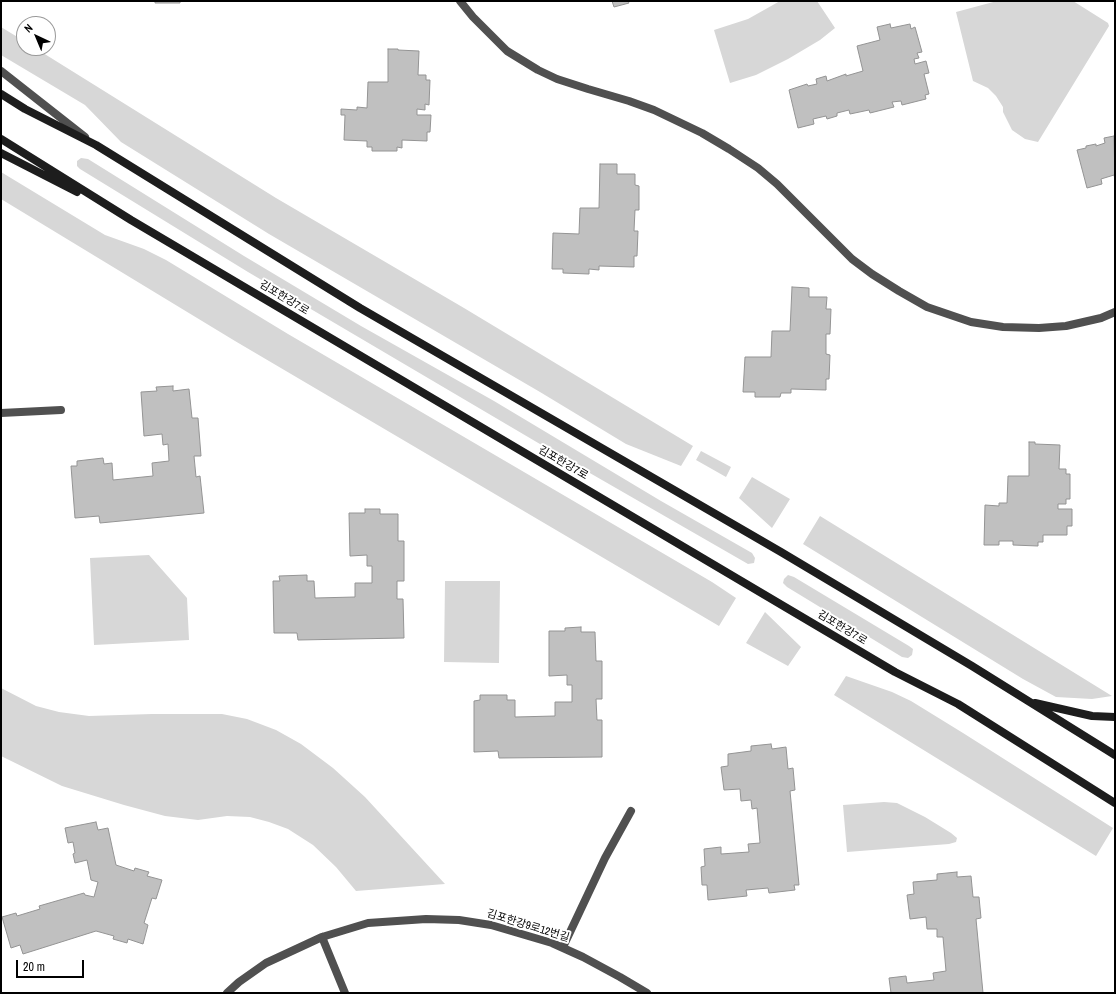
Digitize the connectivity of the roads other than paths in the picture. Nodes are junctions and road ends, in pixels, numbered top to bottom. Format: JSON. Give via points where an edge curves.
{"nodes":[{"id":1,"x":460,"y":1,"type":"edge"},
{"id":2,"x":1,"y":71,"type":"edge"},
{"id":3,"x":1,"y":94,"type":"edge"},
{"id":4,"x":1,"y":139,"type":"edge"},
{"id":5,"x":96,"y":145,"type":"junction"},
{"id":6,"x":1,"y":153,"type":"edge"},
{"id":7,"x":131,"y":220,"type":"junction"},
{"id":8,"x":1115,"y":312,"type":"edge"},
{"id":9,"x":61,"y":410,"type":"dead end"},
{"id":10,"x":1,"y":413,"type":"edge"},
{"id":11,"x":1030,"y":702,"type":"junction"},
{"id":12,"x":1115,"y":717,"type":"edge"},
{"id":13,"x":1115,"y":755,"type":"edge"},
{"id":14,"x":1115,"y":803,"type":"edge"},
{"id":15,"x":631,"y":811,"type":"dead end"},
{"id":16,"x":322,"y":937,"type":"junction"},
{"id":17,"x":563,"y":947,"type":"junction"},
{"id":18,"x":227,"y":993,"type":"edge"},
{"id":19,"x":345,"y":993,"type":"edge"},
{"id":20,"x":646,"y":993,"type":"edge"}],
"edges":[{"from":1,"to":8,"type":"street","via":[[508,51],[538,70],[581,87],[654,110],[702,133],[758,168],[852,259],[899,292],[927,307],[971,322],[1003,327],[1039,328],[1066,326]]},
{"from":2,"to":5,"type":"street"},
{"from":3,"to":5,"type":"main road"},
{"from":4,"to":7,"type":"main road","name":"김포한강7로"},
{"from":5,"to":11,"type":"main road","via":[[360,308],[781,552]]},
{"from":6,"to":7,"type":"main road"},
{"from":7,"to":14,"type":"main road","name":"김포한강7로","via":[[896,672],[958,704]]},
{"from":9,"to":10,"type":"street"},
{"from":11,"to":12,"type":"main road","via":[[1092,716]]},
{"from":11,"to":13,"type":"main road"},
{"from":15,"to":17,"type":"street","via":[[599,870]]},
{"from":16,"to":17,"type":"street","name":"김포한강9로12번길","via":[[368,923],[426,919],[459,920],[491,924]]},
{"from":16,"to":18,"type":"street","name":"김포한강9로12번길","via":[[266,963]]},
{"from":16,"to":19,"type":"street"},
{"from":17,"to":20,"type":"street","name":"김포한강9로12번길"}]}
